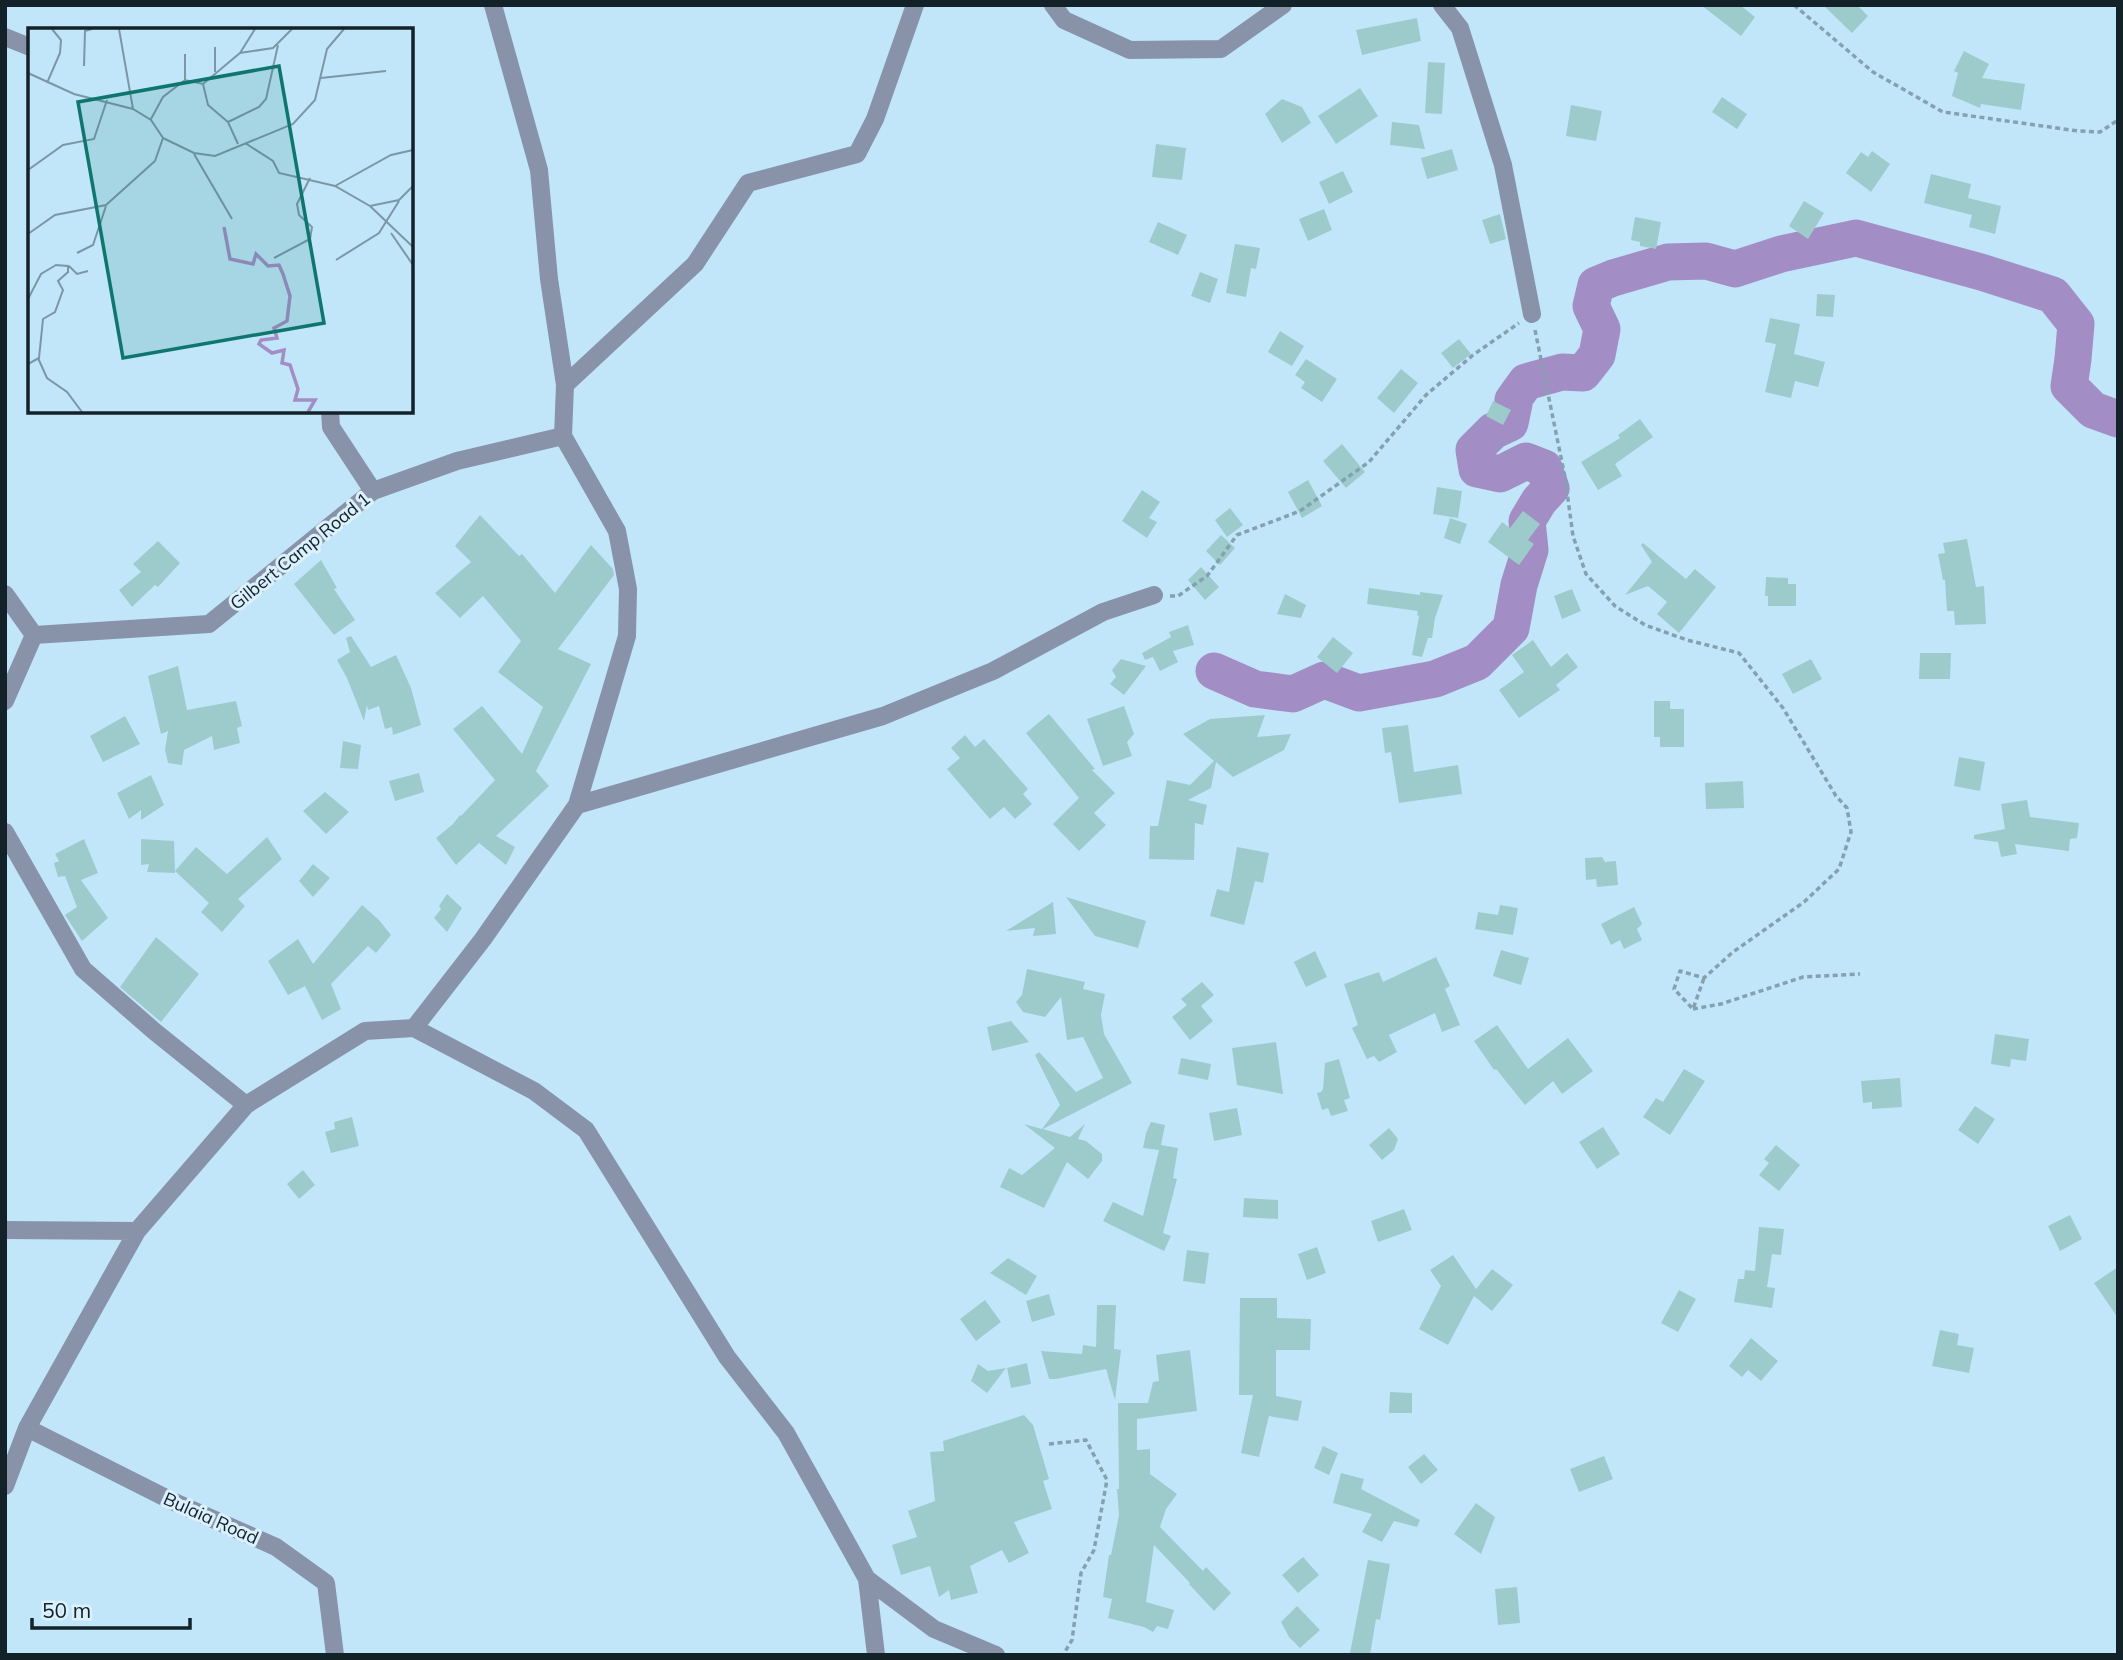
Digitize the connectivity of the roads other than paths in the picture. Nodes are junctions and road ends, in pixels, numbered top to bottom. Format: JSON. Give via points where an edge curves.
{"nodes":[{"id":1,"x":493,"y":5,"type":"edge"},
{"id":2,"x":915,"y":5,"type":"edge"},
{"id":3,"x":1053,"y":5,"type":"edge"},
{"id":4,"x":1283,"y":5,"type":"edge"},
{"id":5,"x":1442,"y":5,"type":"edge"},
{"id":6,"x":5,"y":37,"type":"edge"},
{"id":7,"x":28,"y":46,"type":"edge"},
{"id":8,"x":1532,"y":314,"type":"road end"},
{"id":9,"x":565,"y":385,"type":"junction"},
{"id":10,"x":330,"y":413,"type":"edge"},
{"id":11,"x":563,"y":436,"type":"junction"},
{"id":12,"x":373,"y":491,"type":"junction"},
{"id":13,"x":5,"y":594,"type":"edge"},
{"id":14,"x":1154,"y":595,"type":"road end"},
{"id":15,"x":34,"y":635,"type":"junction"},
{"id":16,"x":5,"y":701,"type":"edge"},
{"id":17,"x":577,"y":805,"type":"junction"},
{"id":18,"x":5,"y":832,"type":"edge"},
{"id":19,"x":414,"y":1028,"type":"junction"},
{"id":20,"x":246,"y":1105,"type":"junction"},
{"id":21,"x":5,"y":1230,"type":"edge"},
{"id":22,"x":136,"y":1231,"type":"junction"},
{"id":23,"x":27,"y":1428,"type":"junction"},
{"id":24,"x":5,"y":1486,"type":"edge"},
{"id":25,"x":867,"y":1579,"type":"junction"},
{"id":26,"x":335,"y":1655,"type":"edge"},
{"id":27,"x":876,"y":1655,"type":"edge"},
{"id":28,"x":996,"y":1655,"type":"edge"}],
"edges":[{"from":1,"to":9,"type":"street","via":[[539,170]]},
{"from":2,"to":9,"type":"street","via":[[875,119],[857,154],[748,183],[695,264]]},
{"from":3,"to":4,"type":"street","via":[[1064,20],[1130,50],[1221,49]]},
{"from":5,"to":8,"type":"street","via":[[1460,28],[1503,165]]},
{"from":6,"to":7,"type":"street"},
{"from":9,"to":11,"type":"street"},
{"from":10,"to":12,"type":"street","via":[[331,427]]},
{"from":11,"to":12,"type":"street","name":"Gilbert Camp Road 1","via":[[457,461]]},
{"from":11,"to":17,"type":"street","via":[[617,531],[628,589],[627,636]]},
{"from":12,"to":15,"type":"street","name":"Gilbert Camp Road 1","via":[[209,624]]},
{"from":13,"to":15,"type":"street"},
{"from":14,"to":17,"type":"street","via":[[1103,612],[993,671],[883,716]]},
{"from":15,"to":16,"type":"street"},
{"from":17,"to":19,"type":"street"},
{"from":18,"to":20,"type":"street","via":[[83,969]]},
{"from":19,"to":20,"type":"street","via":[[365,1031]]},
{"from":19,"to":25,"type":"street","via":[[534,1091],[586,1130],[727,1357],[786,1433]]},
{"from":20,"to":22,"type":"street"},
{"from":21,"to":22,"type":"street"},
{"from":22,"to":23,"type":"street"},
{"from":23,"to":24,"type":"street"},
{"from":23,"to":26,"type":"street","name":"Bulaia Road","via":[[276,1547],[326,1583]]},
{"from":25,"to":27,"type":"street"},
{"from":25,"to":28,"type":"street","via":[[934,1629]]}]}
